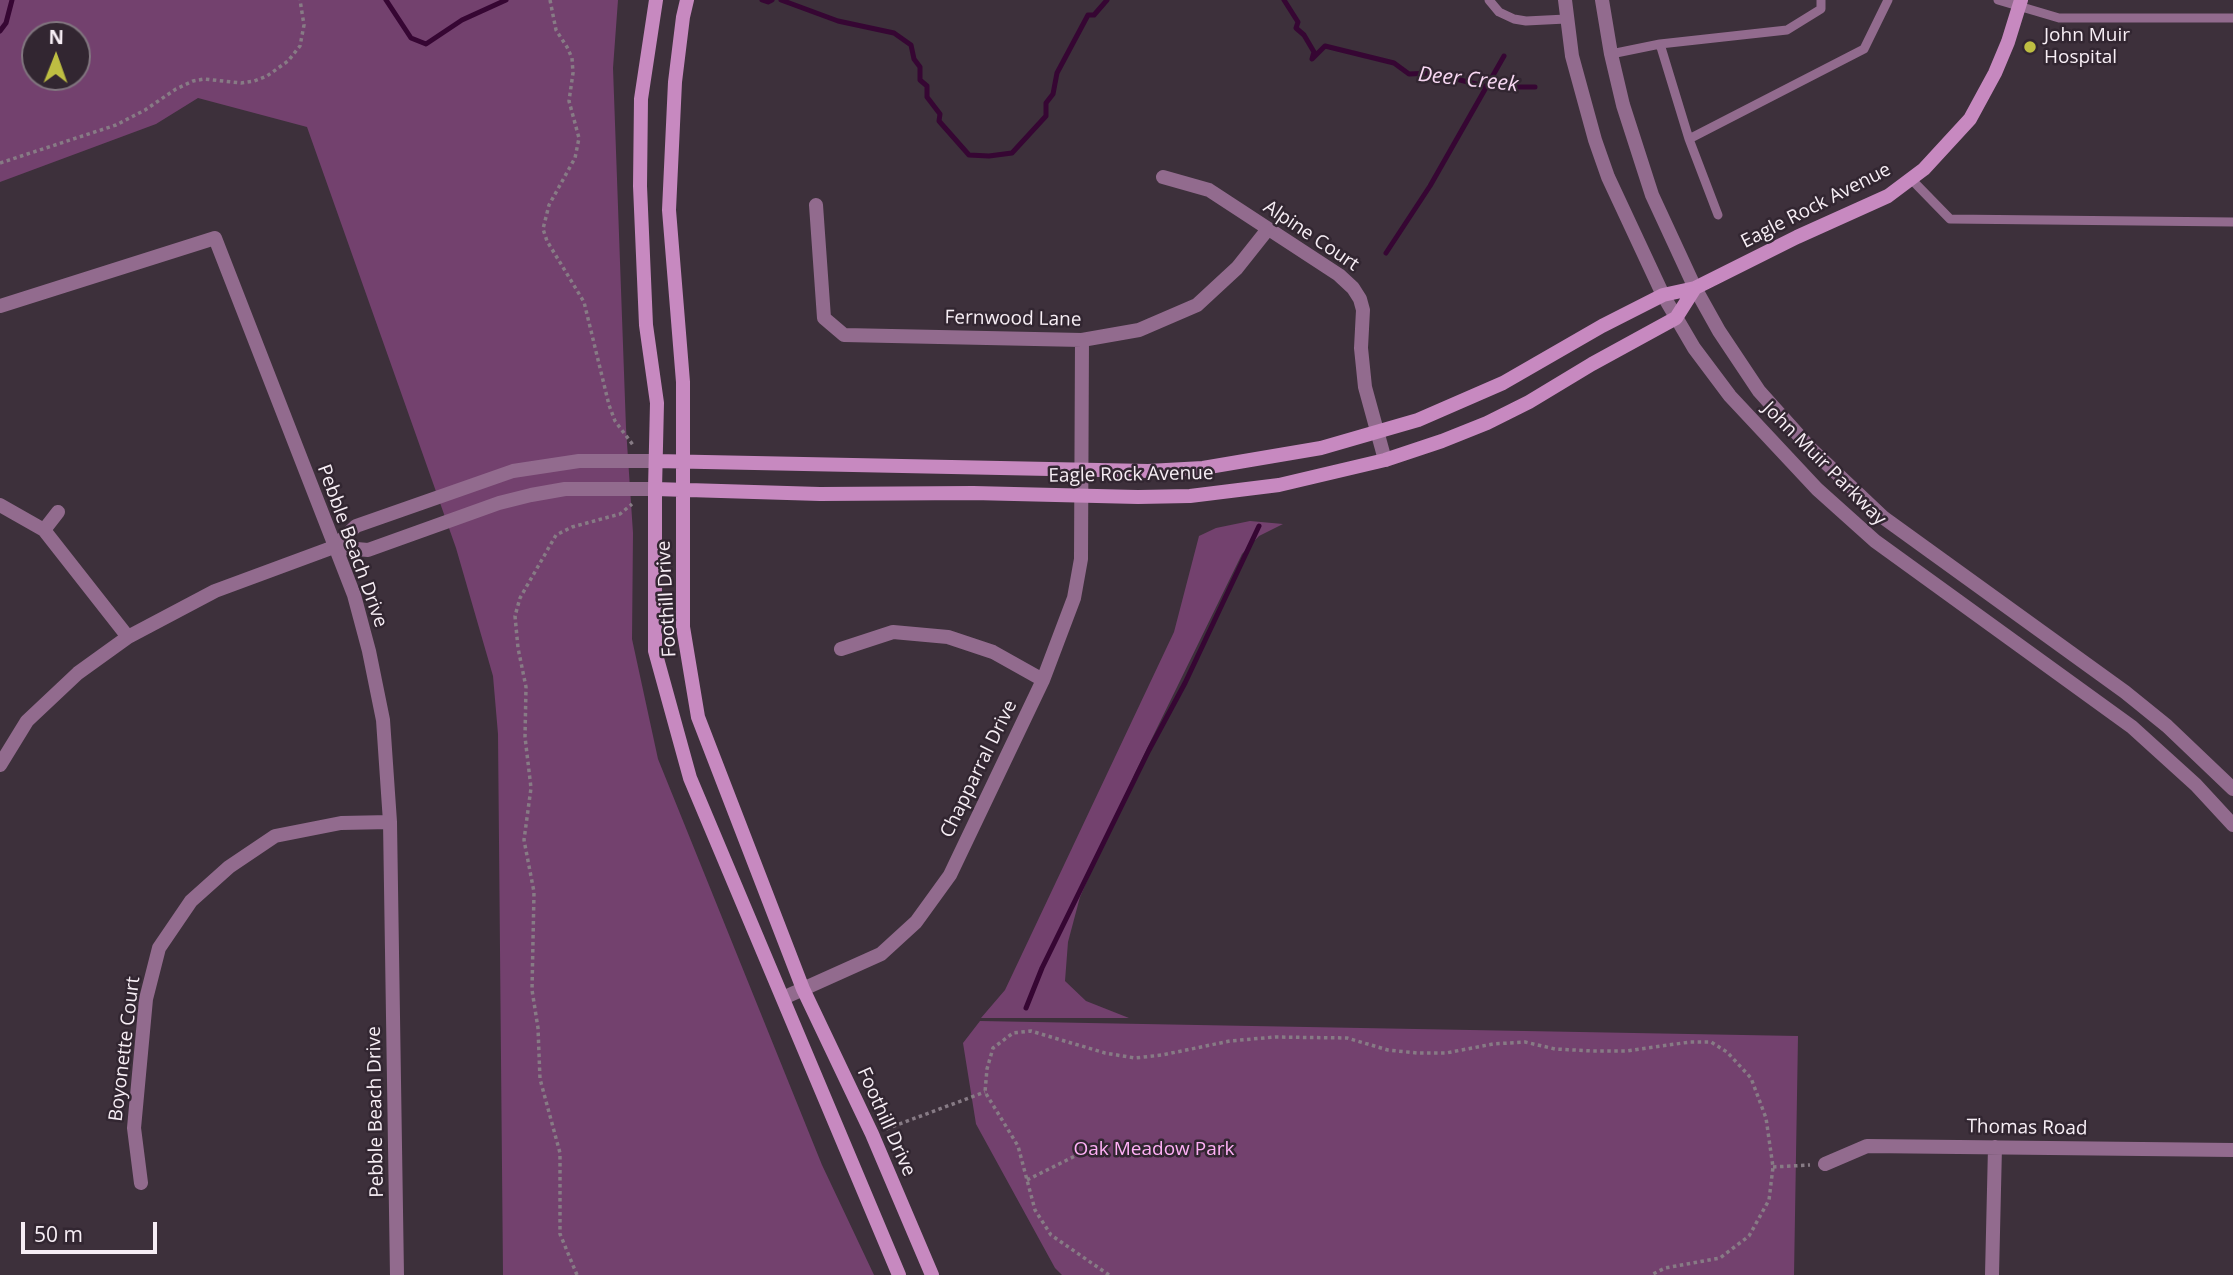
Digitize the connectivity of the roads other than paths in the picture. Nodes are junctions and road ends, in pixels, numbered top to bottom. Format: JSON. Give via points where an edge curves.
{"nodes":[{"id":1,"x":687,"y":0,"type":"edge"},
{"id":2,"x":1489,"y":0,"type":"edge"},
{"id":3,"x":1565,"y":0,"type":"edge"},
{"id":4,"x":1602,"y":0,"type":"edge"},
{"id":5,"x":1821,"y":0,"type":"edge"},
{"id":6,"x":1888,"y":0,"type":"edge"},
{"id":7,"x":1998,"y":0,"type":"edge"},
{"id":8,"x":655,"y":2,"type":"edge"},
{"id":9,"x":2020,"y":3,"type":"edge"},
{"id":10,"x":2233,"y":18,"type":"edge"},
{"id":11,"x":1566,"y":19,"type":"junction"},
{"id":12,"x":1660,"y":44,"type":"junction"},
{"id":13,"x":1611,"y":54,"type":"junction"},
{"id":14,"x":1689,"y":139,"type":"junction"},
{"id":15,"x":1163,"y":177,"type":"dead end"},
{"id":16,"x":1911,"y":179,"type":"junction"},
{"id":17,"x":816,"y":205,"type":"dead end"},
{"id":18,"x":1718,"y":215,"type":"dead end"},
{"id":19,"x":2233,"y":222,"type":"edge"},
{"id":20,"x":1268,"y":229,"type":"junction"},
{"id":21,"x":1695,"y":289,"type":"junction"},
{"id":22,"x":1663,"y":295,"type":"junction"},
{"id":23,"x":0,"y":306,"type":"edge"},
{"id":24,"x":1676,"y":318,"type":"junction"},
{"id":25,"x":1082,"y":340,"type":"junction"},
{"id":26,"x":1378,"y":433,"type":"junction"},
{"id":27,"x":1385,"y":460,"type":"junction"},
{"id":28,"x":656,"y":461,"type":"junction"},
{"id":29,"x":683,"y":462,"type":"junction"},
{"id":30,"x":1082,"y":470,"type":"junction"},
{"id":31,"x":655,"y":489,"type":"junction"},
{"id":32,"x":682,"y":489,"type":"junction"},
{"id":33,"x":1082,"y":495,"type":"junction"},
{"id":34,"x":0,"y":505,"type":"edge"},
{"id":35,"x":58,"y":512,"type":"dead end"},
{"id":36,"x":44,"y":530,"type":"junction"},
{"id":37,"x":334,"y":547,"type":"junction"},
{"id":38,"x":128,"y":637,"type":"junction"},
{"id":39,"x":841,"y":649,"type":"dead end"},
{"id":40,"x":1043,"y":680,"type":"junction"},
{"id":41,"x":0,"y":765,"type":"edge"},
{"id":42,"x":2233,"y":789,"type":"edge"},
{"id":43,"x":390,"y":822,"type":"junction"},
{"id":44,"x":2233,"y":825,"type":"edge"},
{"id":45,"x":803,"y":989,"type":"junction"},
{"id":46,"x":783,"y":998,"type":"junction"},
{"id":47,"x":1995,"y":1147,"type":"junction"},
{"id":48,"x":2233,"y":1150,"type":"edge"},
{"id":49,"x":1825,"y":1164,"type":"road end"},
{"id":50,"x":141,"y":1183,"type":"dead end"},
{"id":51,"x":397,"y":1275,"type":"edge"},
{"id":52,"x":900,"y":1275,"type":"edge"},
{"id":53,"x":932,"y":1275,"type":"edge"},
{"id":54,"x":1992,"y":1275,"type":"edge"}],
"edges":[{"from":1,"to":29,"type":"street","name":"Foothill Drive","via":[[675,82],[669,210],[683,382]]},
{"from":2,"to":11,"type":"lane","via":[[1514,19]]},
{"from":3,"to":11,"type":"street","name":"John Muir Parkway"},
{"from":4,"to":13,"type":"street","name":"John Muir Parkway"},
{"from":5,"to":12,"type":"lane","via":[[1821,9],[1787,30]]},
{"from":6,"to":14,"type":"lane","via":[[1864,49]]},
{"from":7,"to":9,"type":"lane"},
{"from":8,"to":28,"type":"street","name":"Foothill Drive","via":[[642,99],[640,186],[646,325],[657,404]]},
{"from":9,"to":10,"type":"lane","via":[[2059,18]]},
{"from":9,"to":16,"type":"street","name":"Eagle Rock Avenue","via":[[2008,42],[1970,119]]},
{"from":11,"to":22,"type":"street","name":"John Muir Parkway","via":[[1595,140]]},
{"from":12,"to":13,"type":"lane"},
{"from":12,"to":14,"type":"lane"},
{"from":13,"to":21,"type":"street","name":"John Muir Parkway","via":[[1652,195]]},
{"from":14,"to":18,"type":"lane"},
{"from":15,"to":20,"type":"street","name":"Alpine Court","via":[[1209,190]]},
{"from":16,"to":19,"type":"lane","via":[[1950,219]]},
{"from":16,"to":21,"type":"street","name":"Eagle Rock Avenue","via":[[1888,196]]},
{"from":17,"to":25,"type":"street","name":"Fernwood Lane","via":[[824,318],[844,335]]},
{"from":20,"to":25,"type":"street","name":"Fernwood Lane","via":[[1237,268],[1197,305],[1139,330]]},
{"from":20,"to":26,"type":"street","name":"Alpine Court","via":[[1339,275],[1360,299],[1362,368]]},
{"from":21,"to":22,"type":"street","name":"Eagle Rock Avenue"},
{"from":21,"to":24,"type":"street","name":"Eagle Rock Avenue"},
{"from":21,"to":42,"type":"street","name":"John Muir Parkway","via":[[1759,391],[1846,485],[1928,551],[2125,692]]},
{"from":22,"to":24,"type":"street","name":"John Muir Parkway"},
{"from":22,"to":26,"type":"street","name":"Eagle Rock Avenue","via":[[1503,383]]},
{"from":23,"to":37,"type":"street","name":"Pebble Beach Drive","via":[[215,238]]},
{"from":24,"to":27,"type":"street","name":"Eagle Rock Avenue","via":[[1498,417]]},
{"from":24,"to":44,"type":"street","name":"John Muir Parkway","via":[[1730,396],[1817,489],[1875,541],[2132,727]]},
{"from":25,"to":30,"type":"street","name":"Chapparral Drive"},
{"from":26,"to":27,"type":"street","name":"Alpine Court"},
{"from":26,"to":30,"type":"street","name":"Eagle Rock Avenue","via":[[1321,448],[1203,468]]},
{"from":27,"to":33,"type":"street","name":"Eagle Rock Avenue","via":[[1229,492]]},
{"from":28,"to":29,"type":"street","name":"Eagle Rock Avenue"},
{"from":28,"to":31,"type":"street","name":"Foothill Drive"},
{"from":28,"to":37,"type":"street","via":[[579,461],[513,471],[356,526]]},
{"from":29,"to":30,"type":"street","name":"Eagle Rock Avenue"},
{"from":29,"to":32,"type":"street","name":"Foothill Drive"},
{"from":30,"to":33,"type":"street","name":"Chapparral Drive"},
{"from":31,"to":32,"type":"street","name":"Eagle Rock Avenue"},
{"from":31,"to":37,"type":"street","via":[[565,489],[531,495],[368,550]]},
{"from":31,"to":46,"type":"street","name":"Foothill Drive","via":[[655,651],[690,778]]},
{"from":32,"to":33,"type":"street","name":"Eagle Rock Avenue"},
{"from":32,"to":45,"type":"street","name":"Foothill Drive","via":[[683,627],[698,717]]},
{"from":33,"to":40,"type":"street","name":"Chapparral Drive","via":[[1081,559],[1074,598]]},
{"from":34,"to":36,"type":"street"},
{"from":35,"to":36,"type":"street"},
{"from":36,"to":38,"type":"street"},
{"from":37,"to":38,"type":"street","via":[[215,591]]},
{"from":37,"to":43,"type":"street","name":"Pebble Beach Drive","via":[[354,595],[372,662],[383,720]]},
{"from":38,"to":41,"type":"street","via":[[78,673],[27,722]]},
{"from":39,"to":40,"type":"street","via":[[892,632],[948,637],[993,652]]},
{"from":40,"to":45,"type":"street","name":"Chapparral Drive","via":[[950,875],[916,922],[881,954]]},
{"from":43,"to":50,"type":"street","name":"Boyonette Court","via":[[341,823],[275,836],[229,867],[191,901],[159,947],[146,999],[134,1128]]},
{"from":43,"to":51,"type":"street","name":"Pebble Beach Drive"},
{"from":45,"to":46,"type":"street","name":"Chapparral Drive"},
{"from":45,"to":53,"type":"street","name":"Foothill Drive"},
{"from":46,"to":52,"type":"street","name":"Foothill Drive"},
{"from":47,"to":48,"type":"street","name":"Thomas Road"},
{"from":47,"to":49,"type":"street","name":"Thomas Road","via":[[1867,1146]]},
{"from":47,"to":54,"type":"street"}]}
